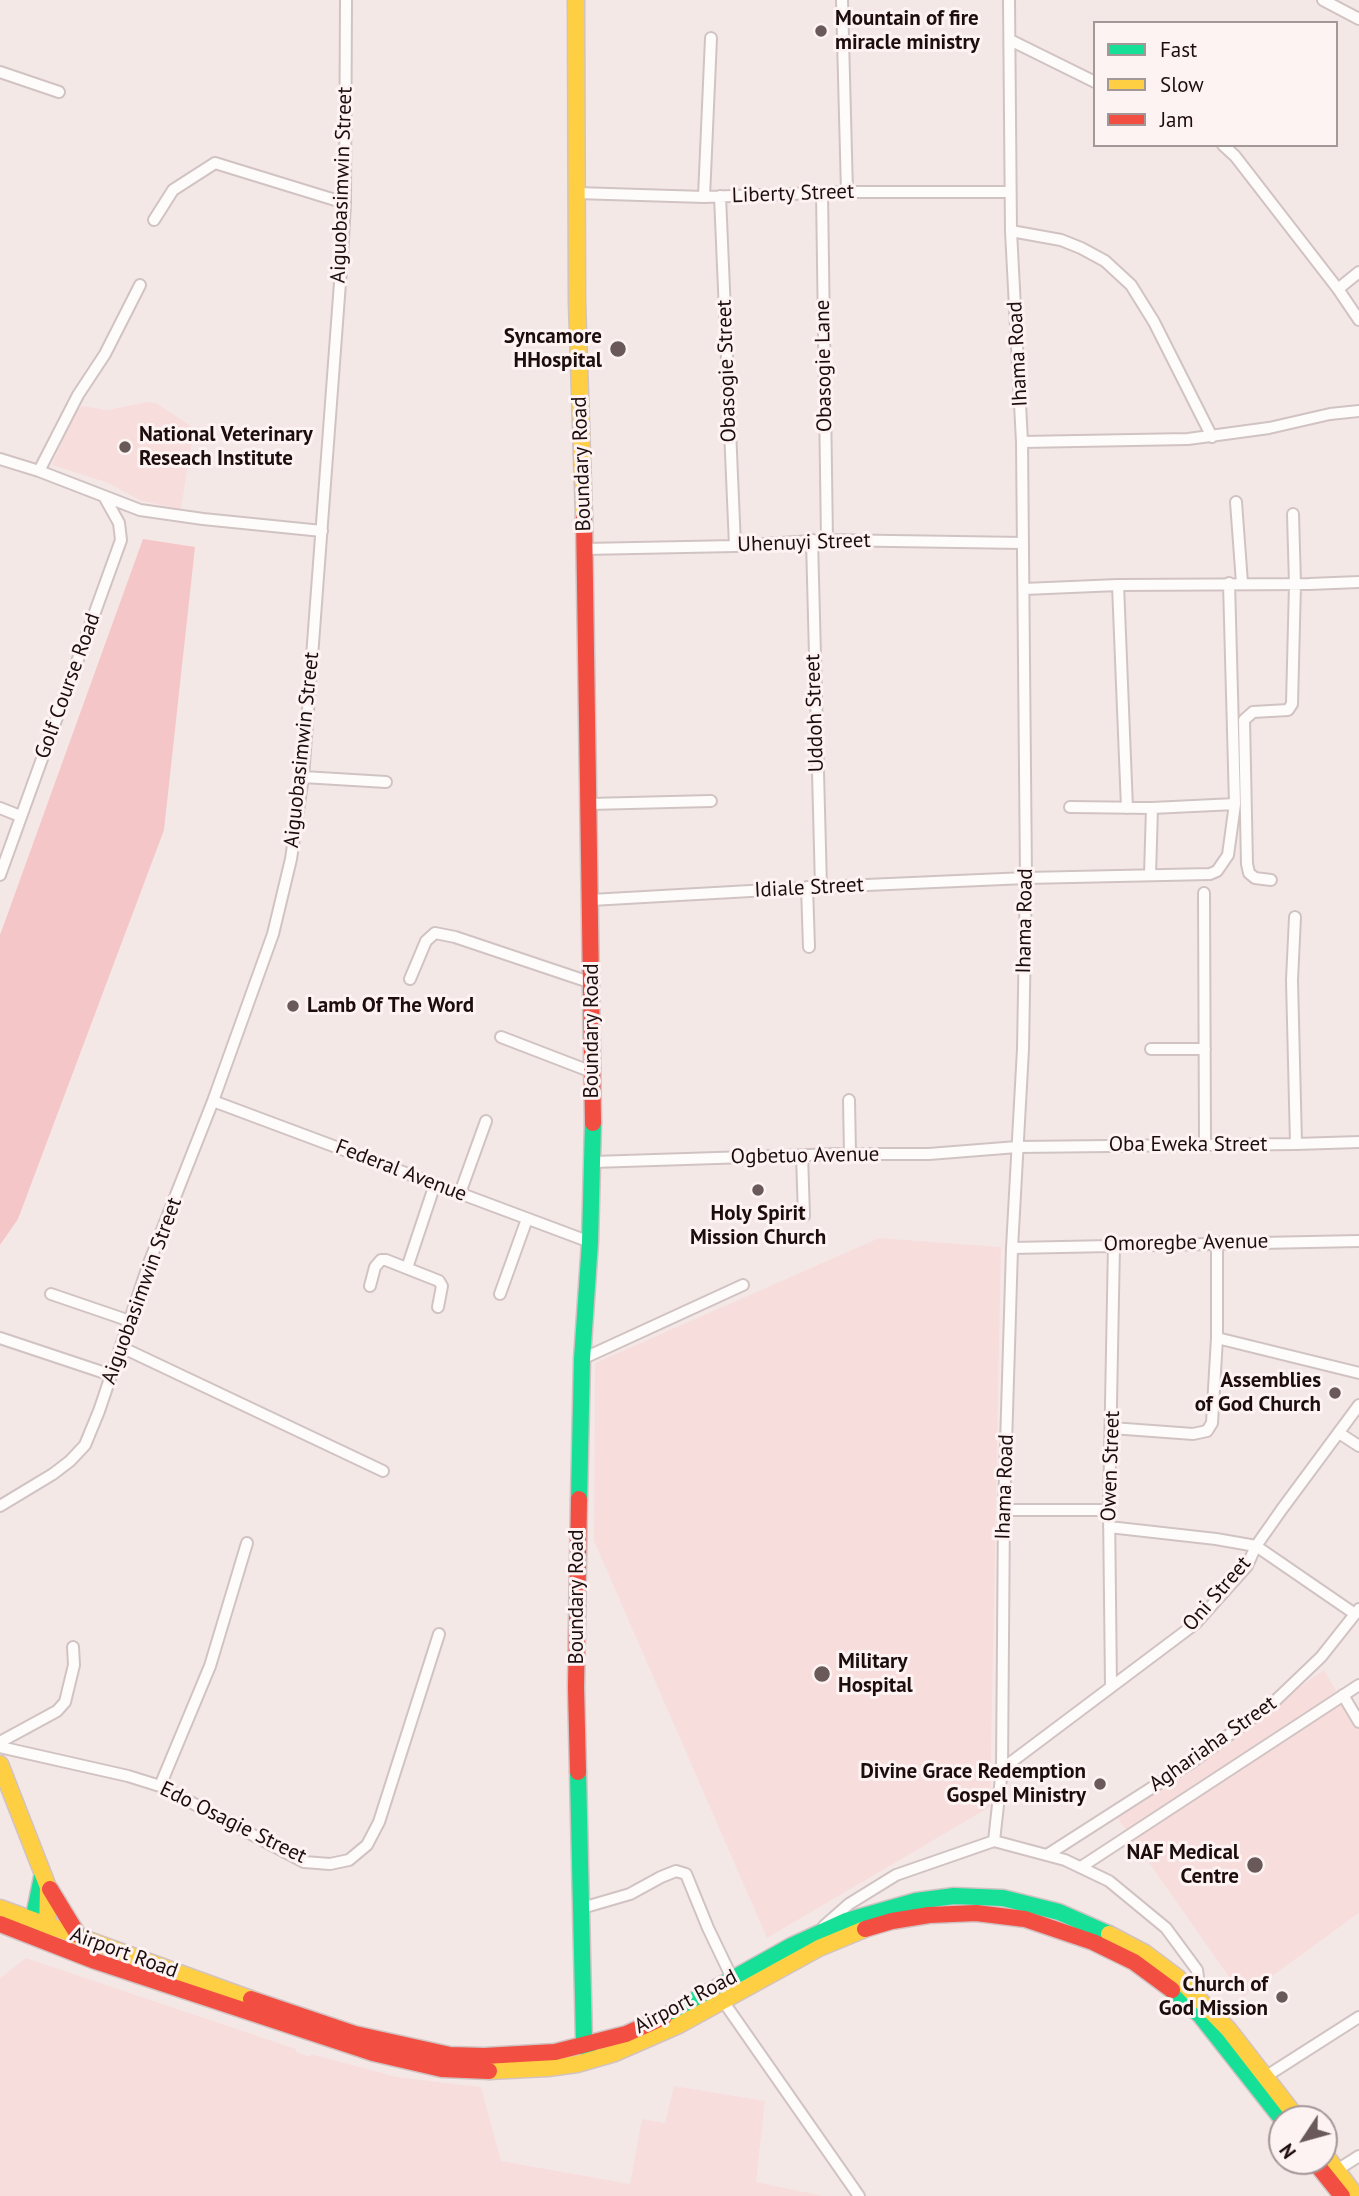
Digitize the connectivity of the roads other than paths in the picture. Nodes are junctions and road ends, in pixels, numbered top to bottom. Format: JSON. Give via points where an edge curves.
{"nodes":[{"id":1,"x":346,"y":0,"type":"edge"},
{"id":2,"x":576,"y":0,"type":"edge"},
{"id":3,"x":842,"y":0,"type":"edge"},
{"id":4,"x":1009,"y":0,"type":"edge"},
{"id":5,"x":1323,"y":0,"type":"edge"},
{"id":6,"x":1359,"y":19,"type":"edge"},
{"id":7,"x":711,"y":38,"type":"dead end"},
{"id":8,"x":1010,"y":40,"type":"junction"},
{"id":9,"x":0,"y":72,"type":"edge"},
{"id":10,"x":1093,"y":81,"type":"edge"},
{"id":11,"x":59,"y":92,"type":"dead end"},
{"id":12,"x":1225,"y":147,"type":"edge"},
{"id":13,"x":848,"y":192,"type":"junction"},
{"id":14,"x":1010,"y":192,"type":"junction"},
{"id":15,"x":577,"y":193,"type":"junction"},
{"id":16,"x":822,"y":193,"type":"junction"},
{"id":17,"x":720,"y":196,"type":"junction"},
{"id":18,"x":704,"y":197,"type":"junction"},
{"id":19,"x":345,"y":203,"type":"junction"},
{"id":20,"x":154,"y":220,"type":"dead end"},
{"id":21,"x":1011,"y":231,"type":"junction"},
{"id":22,"x":1359,"y":272,"type":"edge"},
{"id":23,"x":140,"y":285,"type":"dead end"},
{"id":24,"x":1338,"y":289,"type":"junction"},
{"id":25,"x":1359,"y":320,"type":"edge"},
{"id":26,"x":1359,"y":411,"type":"edge"},
{"id":27,"x":1212,"y":437,"type":"junction"},
{"id":28,"x":1022,"y":442,"type":"junction"},
{"id":29,"x":0,"y":459,"type":"edge"},
{"id":30,"x":39,"y":471,"type":"junction"},
{"id":31,"x":105,"y":498,"type":"junction"},
{"id":32,"x":1236,"y":502,"type":"dead end"},
{"id":33,"x":140,"y":510,"type":"junction"},
{"id":34,"x":1293,"y":514,"type":"dead end"},
{"id":35,"x":119,"y":523,"type":"junction"},
{"id":36,"x":322,"y":531,"type":"junction"},
{"id":37,"x":811,"y":540,"type":"junction"},
{"id":38,"x":827,"y":540,"type":"junction"},
{"id":39,"x":1023,"y":543,"type":"junction"},
{"id":40,"x":734,"y":546,"type":"junction"},
{"id":41,"x":585,"y":549,"type":"junction"},
{"id":42,"x":1359,"y":582,"type":"edge"},
{"id":43,"x":1229,"y":583,"type":"junction"},
{"id":44,"x":1242,"y":583,"type":"junction"},
{"id":45,"x":1295,"y":584,"type":"junction"},
{"id":46,"x":1118,"y":585,"type":"junction"},
{"id":47,"x":1024,"y":589,"type":"junction"},
{"id":48,"x":303,"y":777,"type":"junction"},
{"id":49,"x":386,"y":782,"type":"dead end"},
{"id":50,"x":711,"y":801,"type":"dead end"},
{"id":51,"x":589,"y":804,"type":"junction"},
{"id":52,"x":1235,"y":804,"type":"junction"},
{"id":53,"x":1070,"y":807,"type":"dead end"},
{"id":54,"x":0,"y":808,"type":"edge"},
{"id":55,"x":1126,"y":808,"type":"junction"},
{"id":56,"x":1152,"y":808,"type":"junction"},
{"id":57,"x":20,"y":816,"type":"junction"},
{"id":58,"x":0,"y":875,"type":"edge"},
{"id":59,"x":1150,"y":875,"type":"junction"},
{"id":60,"x":1026,"y":878,"type":"junction"},
{"id":61,"x":1271,"y":880,"type":"dead end"},
{"id":62,"x":807,"y":887,"type":"junction"},
{"id":63,"x":821,"y":887,"type":"junction"},
{"id":64,"x":1204,"y":893,"type":"dead end"},
{"id":65,"x":591,"y":900,"type":"junction"},
{"id":66,"x":1295,"y":917,"type":"dead end"},
{"id":67,"x":809,"y":947,"type":"dead end"},
{"id":68,"x":410,"y":979,"type":"dead end"},
{"id":69,"x":592,"y":983,"type":"junction"},
{"id":70,"x":500,"y":1037,"type":"dead end"},
{"id":71,"x":1152,"y":1049,"type":"dead end"},
{"id":72,"x":1205,"y":1049,"type":"junction"},
{"id":73,"x":592,"y":1072,"type":"junction"},
{"id":74,"x":849,"y":1100,"type":"dead end"},
{"id":75,"x":213,"y":1101,"type":"junction"},
{"id":76,"x":486,"y":1121,"type":"dead end"},
{"id":77,"x":1359,"y":1142,"type":"edge"},
{"id":78,"x":1296,"y":1144,"type":"junction"},
{"id":79,"x":1205,"y":1145,"type":"junction"},
{"id":80,"x":1017,"y":1147,"type":"junction"},
{"id":81,"x":850,"y":1154,"type":"junction"},
{"id":82,"x":802,"y":1155,"type":"junction"},
{"id":83,"x":593,"y":1162,"type":"junction"},
{"id":84,"x":435,"y":1184,"type":"junction"},
{"id":85,"x":460,"y":1193,"type":"junction"},
{"id":86,"x":804,"y":1216,"type":"dead end"},
{"id":87,"x":527,"y":1219,"type":"junction"},
{"id":88,"x":1359,"y":1241,"type":"edge"},
{"id":89,"x":590,"y":1242,"type":"junction"},
{"id":90,"x":1217,"y":1242,"type":"junction"},
{"id":91,"x":1114,"y":1244,"type":"junction"},
{"id":92,"x":1012,"y":1248,"type":"junction"},
{"id":93,"x":407,"y":1268,"type":"junction"},
{"id":94,"x":370,"y":1286,"type":"dead end"},
{"id":95,"x":743,"y":1286,"type":"dead end"},
{"id":96,"x":51,"y":1294,"type":"dead end"},
{"id":97,"x":500,"y":1294,"type":"dead end"},
{"id":98,"x":438,"y":1307,"type":"dead end"},
{"id":99,"x":130,"y":1321,"type":"junction"},
{"id":100,"x":0,"y":1338,"type":"edge"},
{"id":101,"x":1217,"y":1338,"type":"junction"},
{"id":102,"x":121,"y":1347,"type":"junction"},
{"id":103,"x":582,"y":1359,"type":"junction"},
{"id":104,"x":1359,"y":1373,"type":"edge"},
{"id":105,"x":111,"y":1375,"type":"junction"},
{"id":106,"x":1359,"y":1405,"type":"edge"},
{"id":107,"x":1112,"y":1428,"type":"junction"},
{"id":108,"x":1339,"y":1433,"type":"junction"},
{"id":109,"x":1359,"y":1446,"type":"edge"},
{"id":110,"x":383,"y":1471,"type":"dead end"},
{"id":111,"x":0,"y":1506,"type":"edge"},
{"id":112,"x":1004,"y":1510,"type":"junction"},
{"id":113,"x":1109,"y":1510,"type":"junction"},
{"id":114,"x":1109,"y":1527,"type":"junction"},
{"id":115,"x":247,"y":1543,"type":"dead end"},
{"id":116,"x":1256,"y":1546,"type":"junction"},
{"id":117,"x":1357,"y":1611,"type":"edge"},
{"id":118,"x":439,"y":1634,"type":"dead end"},
{"id":119,"x":73,"y":1647,"type":"dead end"},
{"id":120,"x":1359,"y":1685,"type":"edge"},
{"id":121,"x":1111,"y":1687,"type":"junction"},
{"id":122,"x":1343,"y":1695,"type":"junction"},
{"id":123,"x":1359,"y":1722,"type":"edge"},
{"id":124,"x":0,"y":1742,"type":"edge"},
{"id":125,"x":0,"y":1747,"type":"edge"},
{"id":126,"x":0,"y":1764,"type":"edge"},
{"id":127,"x":1002,"y":1769,"type":"junction"},
{"id":128,"x":160,"y":1786,"type":"junction"},
{"id":129,"x":994,"y":1841,"type":"junction"},
{"id":130,"x":1047,"y":1855,"type":"junction"},
{"id":131,"x":1081,"y":1867,"type":"junction"},
{"id":132,"x":43,"y":1880,"type":"junction"},
{"id":133,"x":582,"y":1909,"type":"junction"},
{"id":134,"x":6,"y":1910,"type":"edge"},
{"id":135,"x":0,"y":1924,"type":"edge"},
{"id":136,"x":39,"y":1931,"type":"junction"},
{"id":137,"x":78,"y":1935,"type":"junction"},
{"id":138,"x":817,"y":1941,"type":"junction"},
{"id":139,"x":732,"y":1978,"type":"junction"},
{"id":140,"x":723,"y":2001,"type":"junction"},
{"id":141,"x":1198,"y":2005,"type":"junction"},
{"id":142,"x":1359,"y":2017,"type":"edge"},
{"id":143,"x":584,"y":2043,"type":"junction"},
{"id":144,"x":592,"y":2059,"type":"junction"},
{"id":145,"x":1265,"y":2077,"type":"junction"},
{"id":146,"x":1272,"y":2105,"type":"edge"},
{"id":147,"x":1287,"y":2105,"type":"edge"},
{"id":148,"x":1359,"y":2157,"type":"edge"},
{"id":149,"x":1338,"y":2169,"type":"edge"},
{"id":150,"x":1338,"y":2171,"type":"edge"},
{"id":151,"x":1325,"y":2175,"type":"edge"},
{"id":152,"x":859,"y":2196,"type":"edge"},
{"id":153,"x":1342,"y":2196,"type":"edge"},
{"id":154,"x":1356,"y":2196,"type":"edge"}],
"edges":[{"from":1,"to":19,"type":"street","name":"Aiguobasimwin Street"},
{"from":2,"to":15,"type":"main road","name":"Boundary Road"},
{"from":3,"to":13,"type":"street"},
{"from":4,"to":8,"type":"street","name":"Ihama Road"},
{"from":5,"to":6,"type":"street"},
{"from":7,"to":18,"type":"street"},
{"from":8,"to":10,"type":"street"},
{"from":8,"to":14,"type":"street","name":"Ihama Road"},
{"from":9,"to":11,"type":"street"},
{"from":12,"to":24,"type":"street"},
{"from":13,"to":14,"type":"street","name":"Liberty Street"},
{"from":13,"to":16,"type":"street","name":"Liberty Street"},
{"from":14,"to":21,"type":"street","name":"Ihama Road"},
{"from":15,"to":18,"type":"street","name":"Liberty Street"},
{"from":15,"to":41,"type":"main road","name":"Boundary Road"},
{"from":16,"to":17,"type":"street","name":"Liberty Street"},
{"from":16,"to":38,"type":"street","name":"Obasogie Lane"},
{"from":17,"to":18,"type":"street","name":"Liberty Street"},
{"from":17,"to":40,"type":"street","name":"Obasogie Street"},
{"from":19,"to":20,"type":"street","via":[[215,163],[173,191]]},
{"from":19,"to":36,"type":"street","name":"Aiguobasimwin Street"},
{"from":21,"to":27,"type":"street","via":[[1081,248],[1105,261],[1131,285]]},
{"from":21,"to":28,"type":"street","name":"Ihama Road"},
{"from":22,"to":24,"type":"street"},
{"from":23,"to":30,"type":"street"},
{"from":24,"to":25,"type":"street"},
{"from":26,"to":27,"type":"street"},
{"from":27,"to":28,"type":"street"},
{"from":28,"to":39,"type":"street","name":"Ihama Road"},
{"from":29,"to":30,"type":"street"},
{"from":30,"to":31,"type":"street"},
{"from":31,"to":33,"type":"street"},
{"from":31,"to":35,"type":"street"},
{"from":32,"to":44,"type":"street"},
{"from":33,"to":35,"type":"street"},
{"from":33,"to":36,"type":"street"},
{"from":34,"to":45,"type":"street"},
{"from":35,"to":57,"type":"street","name":"Golf Course Road","via":[[121,540]]},
{"from":36,"to":48,"type":"street","name":"Aiguobasimwin Street"},
{"from":37,"to":38,"type":"street","name":"Uhenuyi Street"},
{"from":37,"to":40,"type":"street","name":"Uhenuyi Street"},
{"from":37,"to":63,"type":"street","name":"Uddoh Street"},
{"from":38,"to":39,"type":"street","name":"Uhenuyi Street"},
{"from":39,"to":47,"type":"street","name":"Ihama Road"},
{"from":40,"to":41,"type":"street","name":"Uhenuyi Street"},
{"from":41,"to":51,"type":"main road","name":"Boundary Road"},
{"from":42,"to":45,"type":"street"},
{"from":43,"to":44,"type":"street"},
{"from":43,"to":46,"type":"street"},
{"from":43,"to":52,"type":"street"},
{"from":44,"to":45,"type":"street"},
{"from":45,"to":61,"type":"street","via":[[1292,704],[1287,710],[1254,712],[1244,720],[1247,864],[1255,878]]},
{"from":46,"to":47,"type":"street"},
{"from":46,"to":55,"type":"street"},
{"from":47,"to":60,"type":"street","name":"Ihama Road"},
{"from":48,"to":49,"type":"street"},
{"from":48,"to":75,"type":"street","name":"Aiguobasimwin Street","via":[[291,859],[273,934]]},
{"from":50,"to":51,"type":"street"},
{"from":51,"to":65,"type":"main road","name":"Boundary Road"},
{"from":52,"to":56,"type":"street"},
{"from":52,"to":59,"type":"street","name":"Idiale Street","via":[[1228,855],[1217,871]]},
{"from":53,"to":55,"type":"street"},
{"from":54,"to":57,"type":"street"},
{"from":55,"to":56,"type":"street"},
{"from":56,"to":59,"type":"street"},
{"from":57,"to":58,"type":"street","name":"Golf Course Road"},
{"from":59,"to":60,"type":"street","name":"Idiale Street"},
{"from":60,"to":63,"type":"street","name":"Idiale Street"},
{"from":60,"to":80,"type":"street","name":"Ihama Road"},
{"from":62,"to":63,"type":"street","name":"Idiale Street"},
{"from":62,"to":65,"type":"street","name":"Idiale Street"},
{"from":62,"to":67,"type":"street"},
{"from":64,"to":72,"type":"street"},
{"from":65,"to":69,"type":"main road","name":"Boundary Road"},
{"from":66,"to":78,"type":"street"},
{"from":68,"to":69,"type":"street","via":[[426,941],[435,933],[444,933]]},
{"from":69,"to":73,"type":"main road","name":"Boundary Road"},
{"from":70,"to":73,"type":"street"},
{"from":71,"to":72,"type":"street"},
{"from":72,"to":79,"type":"street"},
{"from":73,"to":83,"type":"main road","name":"Boundary Road"},
{"from":74,"to":81,"type":"street"},
{"from":75,"to":84,"type":"street","name":"Federal Avenue"},
{"from":75,"to":99,"type":"street","name":"Aiguobasimwin Street"},
{"from":76,"to":85,"type":"street"},
{"from":77,"to":78,"type":"street","name":"Oba Eweka Street"},
{"from":78,"to":79,"type":"street","name":"Oba Eweka Street"},
{"from":79,"to":80,"type":"street","name":"Oba Eweka Street"},
{"from":80,"to":81,"type":"street","name":"Ogbetuo Avenue"},
{"from":80,"to":92,"type":"street","name":"Ihama Road"},
{"from":81,"to":82,"type":"street","name":"Ogbetuo Avenue"},
{"from":82,"to":83,"type":"street","name":"Ogbetuo Avenue"},
{"from":82,"to":86,"type":"street"},
{"from":83,"to":89,"type":"main road","name":"Boundary Road"},
{"from":84,"to":85,"type":"street","name":"Federal Avenue"},
{"from":84,"to":93,"type":"street"},
{"from":85,"to":87,"type":"street","name":"Federal Avenue"},
{"from":87,"to":89,"type":"street","name":"Federal Avenue"},
{"from":87,"to":97,"type":"street"},
{"from":88,"to":90,"type":"street","name":"Omoregbe Avenue"},
{"from":89,"to":103,"type":"main road","name":"Boundary Road"},
{"from":90,"to":91,"type":"street","name":"Omoregbe Avenue"},
{"from":90,"to":101,"type":"street"},
{"from":91,"to":92,"type":"street","name":"Omoregbe Avenue"},
{"from":91,"to":107,"type":"street","name":"Owen Street"},
{"from":92,"to":112,"type":"street","name":"Ihama Road"},
{"from":93,"to":94,"type":"street","via":[[381,1260]]},
{"from":93,"to":98,"type":"street","via":[[439,1281]]},
{"from":95,"to":103,"type":"street"},
{"from":96,"to":99,"type":"street"},
{"from":99,"to":102,"type":"street","name":"Aiguobasimwin Street"},
{"from":100,"to":105,"type":"street"},
{"from":101,"to":104,"type":"street"},
{"from":101,"to":107,"type":"street","via":[[1212,1423],[1207,1431]]},
{"from":102,"to":105,"type":"street","name":"Aiguobasimwin Street"},
{"from":102,"to":110,"type":"street"},
{"from":103,"to":133,"type":"main road","name":"Boundary Road","via":[[576,1687]]},
{"from":105,"to":111,"type":"street","name":"Aiguobasimwin Street","via":[[85,1444],[53,1474]]},
{"from":106,"to":108,"type":"street","name":"Oni Street"},
{"from":107,"to":113,"type":"street","name":"Owen Street"},
{"from":108,"to":109,"type":"street"},
{"from":108,"to":116,"type":"street","name":"Oni Street"},
{"from":112,"to":113,"type":"street"},
{"from":112,"to":127,"type":"street","name":"Ihama Road"},
{"from":113,"to":114,"type":"street","name":"Owen Street"},
{"from":114,"to":116,"type":"street"},
{"from":114,"to":121,"type":"street","name":"Owen Street"},
{"from":115,"to":128,"type":"street","via":[[210,1666]]},
{"from":116,"to":117,"type":"street"},
{"from":116,"to":121,"type":"street","name":"Oni Street","via":[[1247,1566],[1195,1624]]},
{"from":117,"to":130,"type":"street","name":"Aghariaha Street","via":[[1321,1657],[1275,1701],[1192,1762]]},
{"from":118,"to":128,"type":"street","name":"Edo Osagie Street","via":[[379,1822],[367,1844],[349,1860],[304,1862]]},
{"from":119,"to":124,"type":"street","via":[[74,1665],[65,1702]]},
{"from":120,"to":122,"type":"street"},
{"from":121,"to":127,"type":"street","name":"Oni Street"},
{"from":122,"to":123,"type":"street"},
{"from":122,"to":131,"type":"street"},
{"from":125,"to":128,"type":"street","name":"Edo Osagie Street"},
{"from":126,"to":132,"type":"main road"},
{"from":127,"to":129,"type":"street","name":"Ihama Road"},
{"from":129,"to":130,"type":"street"},
{"from":129,"to":138,"type":"street","via":[[896,1874],[849,1904]]},
{"from":130,"to":131,"type":"street"},
{"from":131,"to":141,"type":"street","via":[[1109,1881],[1166,1928],[1197,1970]]},
{"from":132,"to":134,"type":"main road","via":[[25,1903]]},
{"from":132,"to":136,"type":"main road"},
{"from":132,"to":137,"type":"main road"},
{"from":133,"to":139,"type":"street","via":[[630,1894],[676,1871],[686,1874]]},
{"from":133,"to":143,"type":"main road","name":"Boundary Road"},
{"from":134,"to":136,"type":"main road","name":"Airport Road"},
{"from":135,"to":136,"type":"main road","name":"Airport Road"},
{"from":136,"to":137,"type":"main road","name":"Airport Road"},
{"from":136,"to":144,"type":"main road","name":"Airport Road","via":[[243,2011],[417,2064],[495,2071],[548,2068]]},
{"from":137,"to":143,"type":"main road","name":"Airport Road","via":[[355,2034],[406,2047],[484,2056],[555,2052]]},
{"from":138,"to":139,"type":"main road","name":"Airport Road"},
{"from":138,"to":140,"type":"main road","name":"Airport Road"},
{"from":138,"to":141,"type":"main road","name":"Airport Road","via":[[929,1915],[976,1913],[1025,1919],[1093,1942],[1134,1962]]},
{"from":139,"to":143,"type":"main road","name":"Airport Road","via":[[636,2030]]},
{"from":140,"to":144,"type":"main road","name":"Airport Road","via":[[648,2040]]},
{"from":140,"to":152,"type":"street"},
{"from":141,"to":145,"type":"main road","name":"Airport Road"},
{"from":141,"to":146,"type":"main road","name":"Airport Road"},
{"from":142,"to":145,"type":"street"},
{"from":143,"to":144,"type":"main road","name":"Boundary Road"},
{"from":145,"to":147,"type":"main road","name":"Airport Road"},
{"from":148,"to":149,"type":"street"},
{"from":150,"to":154,"type":"main road"},
{"from":151,"to":153,"type":"main road"}]}
